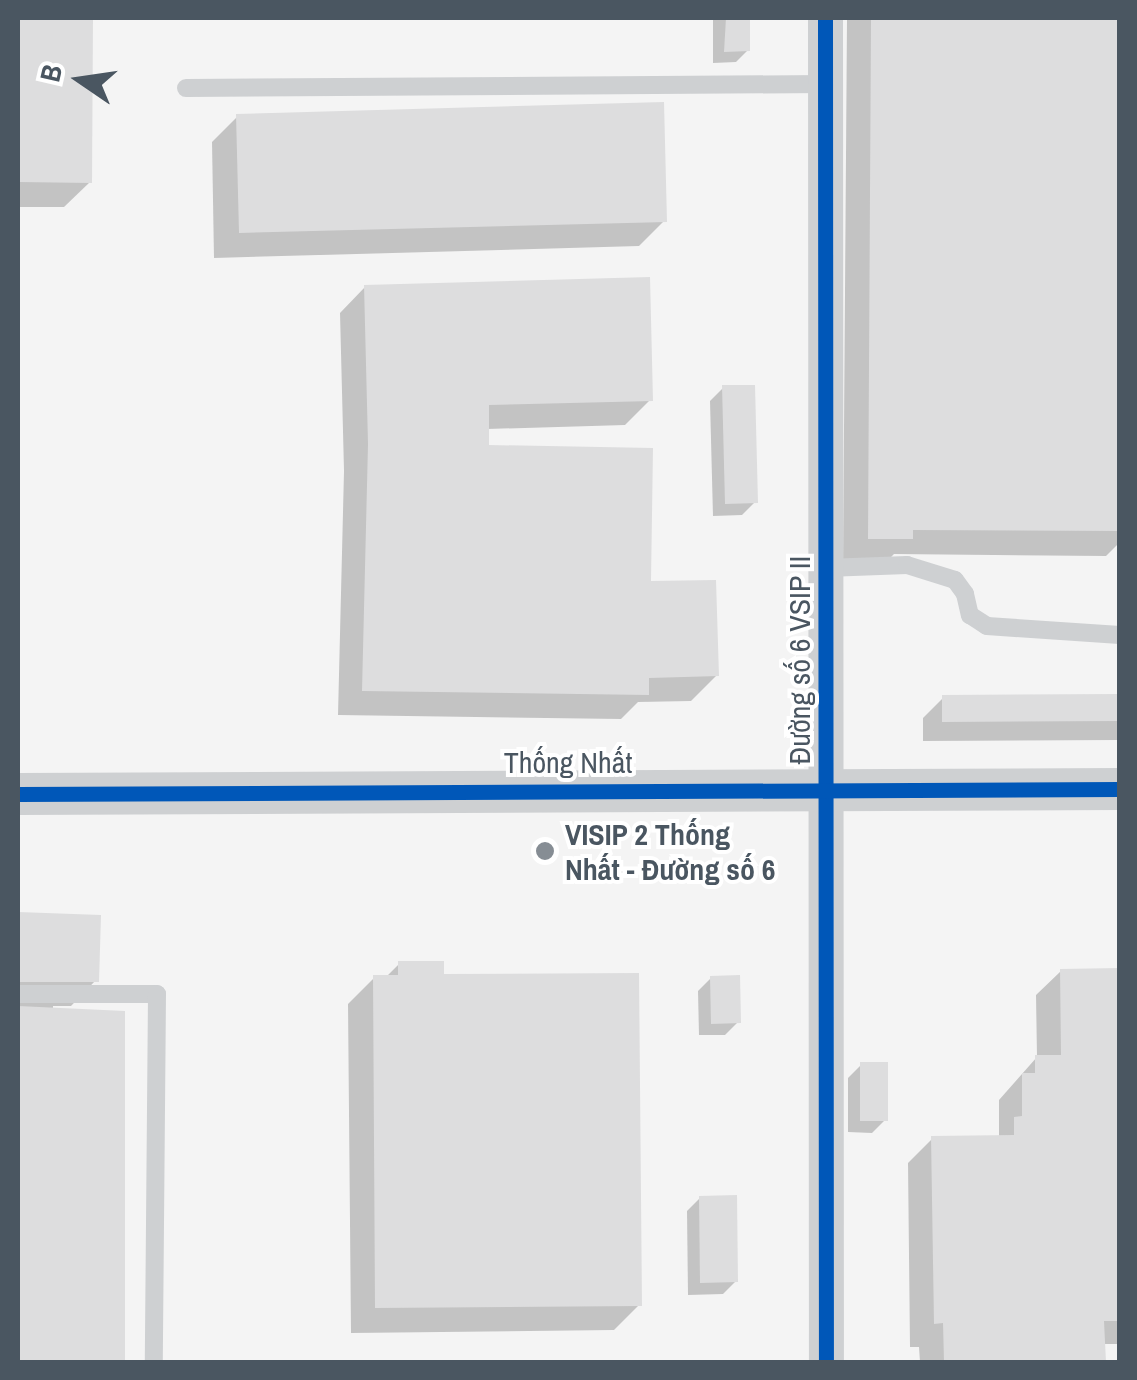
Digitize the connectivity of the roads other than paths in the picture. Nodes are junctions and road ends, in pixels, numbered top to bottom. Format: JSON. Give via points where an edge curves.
{"nodes":[{"id":1,"x":825,"y":18,"type":"edge"},
{"id":2,"x":825,"y":84,"type":"junction"},
{"id":3,"x":186,"y":88,"type":"dead end"},
{"id":4,"x":826,"y":568,"type":"junction"},
{"id":5,"x":1120,"y":635,"type":"edge"},
{"id":6,"x":827,"y":789,"type":"junction"},
{"id":7,"x":1120,"y":789,"type":"edge"},
{"id":8,"x":18,"y":794,"type":"edge"},
{"id":9,"x":18,"y":994,"type":"edge"},
{"id":10,"x":154,"y":1362,"type":"edge"},
{"id":11,"x":826,"y":1362,"type":"edge"}],
"edges":[{"from":1,"to":2,"type":"street","name":"Đường số 6 VSIP II"},
{"from":2,"to":3,"type":"lane"},
{"from":2,"to":4,"type":"street","name":"Đường số 6 VSIP II"},
{"from":4,"to":5,"type":"lane","via":[[907,565],[955,580],[970,616],[988,626]]},
{"from":4,"to":6,"type":"street","name":"Đường số 6 VSIP II"},
{"from":6,"to":7,"type":"street","name":"Thống Nhất"},
{"from":6,"to":8,"type":"street","name":"Thống Nhất"},
{"from":6,"to":11,"type":"street","name":"Đường số 6 VSIP II"},
{"from":9,"to":10,"type":"lane","via":[[157,994]]}]}
